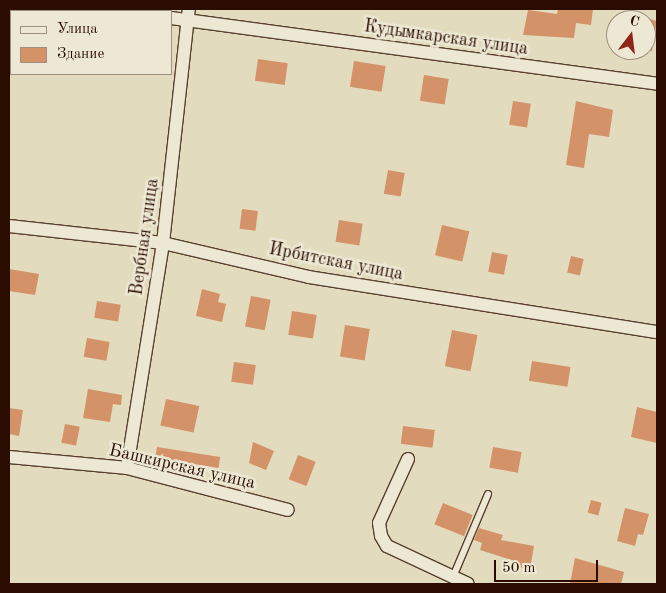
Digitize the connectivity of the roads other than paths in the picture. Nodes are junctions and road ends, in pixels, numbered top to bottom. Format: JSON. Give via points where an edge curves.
{"nodes":[{"id":1,"x":188,"y":14,"type":"edge"},
{"id":2,"x":172,"y":18,"type":"edge"},
{"id":3,"x":657,"y":84,"type":"edge"},
{"id":4,"x":9,"y":226,"type":"edge"},
{"id":5,"x":163,"y":243,"type":"junction"},
{"id":6,"x":657,"y":332,"type":"edge"},
{"id":7,"x":9,"y":457,"type":"edge"},
{"id":8,"x":408,"y":459,"type":"dead end"},
{"id":9,"x":127,"y":468,"type":"junction"},
{"id":10,"x":488,"y":494,"type":"dead end"},
{"id":11,"x":288,"y":510,"type":"dead end"},
{"id":12,"x":453,"y":577,"type":"junction"},
{"id":13,"x":468,"y":584,"type":"edge"}],
"edges":[{"from":1,"to":2,"type":"street","name":"Кудымкарская улица"},
{"from":1,"to":3,"type":"street","name":"Кудымкарская улица"},
{"from":1,"to":5,"type":"street","name":"Вербная улица"},
{"from":4,"to":5,"type":"street","name":"Ирбитская улица"},
{"from":5,"to":6,"type":"street","name":"Ирбитская улица","via":[[309,277]]},
{"from":5,"to":9,"type":"street","name":"Вербная улица"},
{"from":7,"to":9,"type":"street","name":"Башкирская улица"},
{"from":8,"to":12,"type":"street","via":[[379,524],[380,536],[387,546]]},
{"from":9,"to":11,"type":"street","name":"Башкирская улица"},
{"from":10,"to":12,"type":"lane"},
{"from":12,"to":13,"type":"street"}]}
